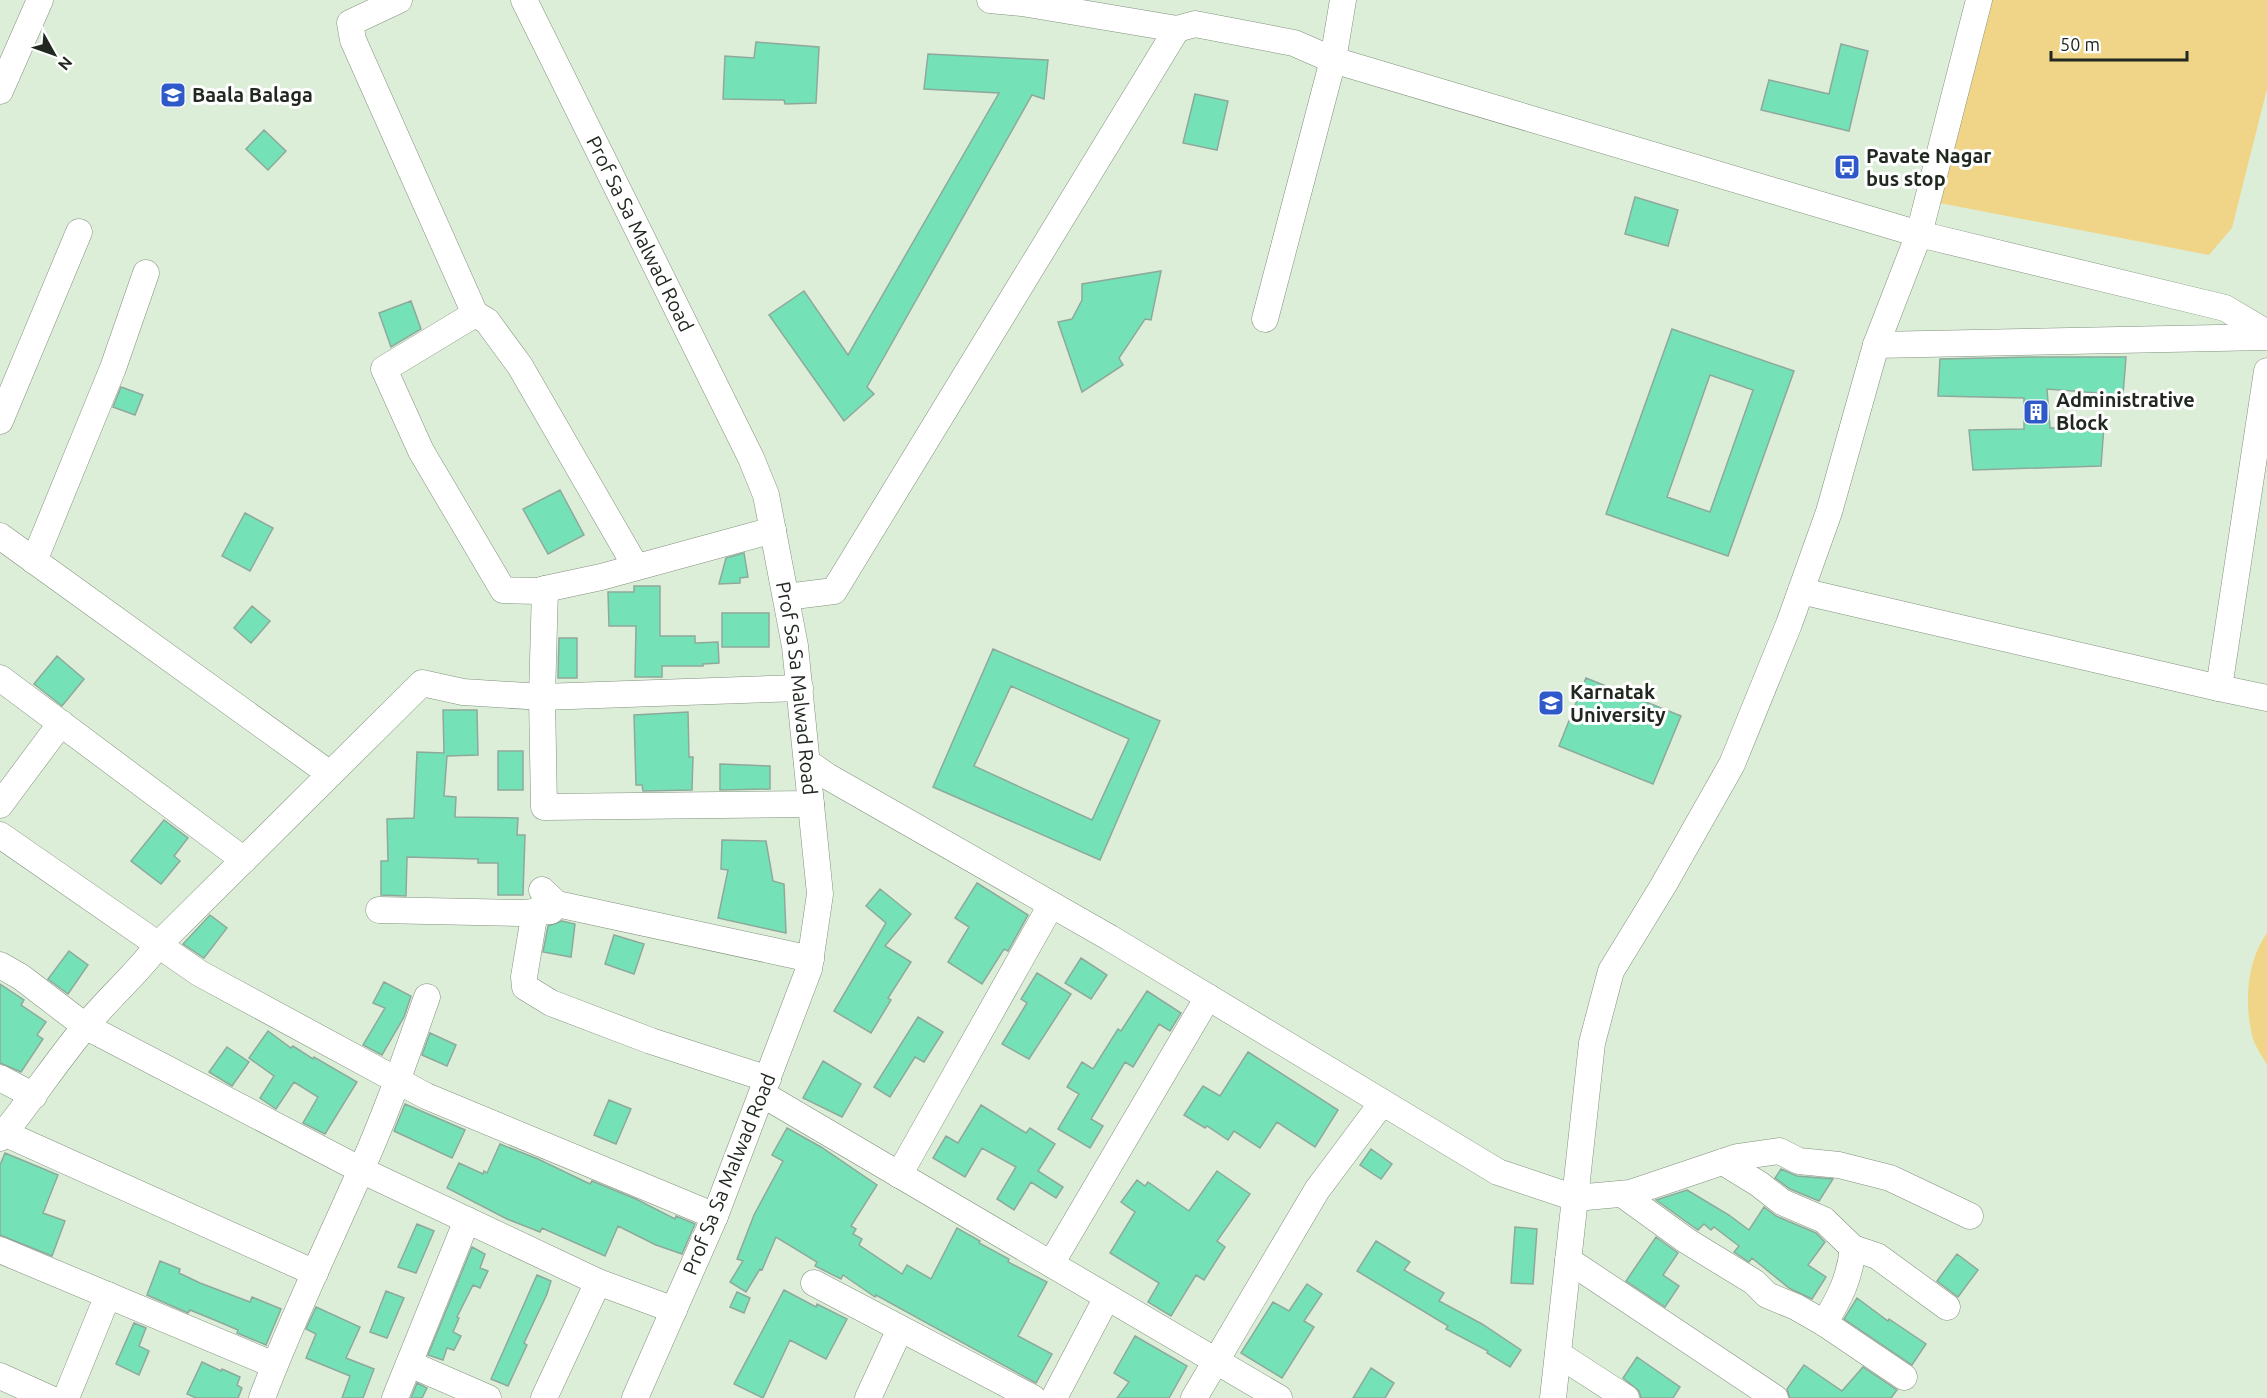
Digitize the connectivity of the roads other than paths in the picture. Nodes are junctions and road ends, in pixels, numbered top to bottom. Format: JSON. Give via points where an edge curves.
{"nodes":[{"id":1,"x":40,"y":0,"type":"edge"},
{"id":2,"x":399,"y":0,"type":"edge"},
{"id":3,"x":524,"y":0,"type":"edge"},
{"id":4,"x":990,"y":0,"type":"edge"},
{"id":5,"x":1343,"y":0,"type":"edge"},
{"id":6,"x":1979,"y":0,"type":"edge"},
{"id":7,"x":1177,"y":29,"type":"junction"},
{"id":8,"x":1333,"y":60,"type":"junction"},
{"id":9,"x":0,"y":91,"type":"edge"},
{"id":10,"x":79,"y":232,"type":"dead end"},
{"id":11,"x":1920,"y":234,"type":"junction"},
{"id":12,"x":146,"y":273,"type":"dead end"},
{"id":13,"x":475,"y":314,"type":"junction"},
{"id":14,"x":1265,"y":319,"type":"dead end"},
{"id":15,"x":2267,"y":335,"type":"edge"},
{"id":16,"x":1876,"y":345,"type":"junction"},
{"id":17,"x":2267,"y":370,"type":"edge"},
{"id":18,"x":0,"y":422,"type":"edge"},
{"id":19,"x":773,"y":530,"type":"junction"},
{"id":20,"x":0,"y":536,"type":"edge"},
{"id":21,"x":34,"y":561,"type":"junction"},
{"id":22,"x":636,"y":567,"type":"junction"},
{"id":23,"x":545,"y":589,"type":"junction"},
{"id":24,"x":1801,"y":591,"type":"junction"},
{"id":25,"x":786,"y":597,"type":"junction"},
{"id":26,"x":0,"y":678,"type":"edge"},
{"id":27,"x":800,"y":688,"type":"junction"},
{"id":28,"x":2219,"y":688,"type":"junction"},
{"id":29,"x":542,"y":698,"type":"junction"},
{"id":30,"x":2267,"y":698,"type":"edge"},
{"id":31,"x":61,"y":723,"type":"junction"},
{"id":32,"x":807,"y":762,"type":"junction"},
{"id":33,"x":330,"y":774,"type":"junction"},
{"id":34,"x":811,"y":804,"type":"junction"},
{"id":35,"x":0,"y":805,"type":"edge"},
{"id":36,"x":0,"y":835,"type":"edge"},
{"id":37,"x":244,"y":860,"type":"junction"},
{"id":38,"x":545,"y":902,"type":"junction"},
{"id":39,"x":1051,"y":905,"type":"junction"},
{"id":40,"x":379,"y":910,"type":"dead end"},
{"id":41,"x":159,"y":944,"type":"junction"},
{"id":42,"x":811,"y":959,"type":"junction"},
{"id":43,"x":0,"y":965,"type":"edge"},
{"id":44,"x":427,"y":997,"type":"dead end"},
{"id":45,"x":1208,"y":998,"type":"junction"},
{"id":46,"x":85,"y":1026,"type":"junction"},
{"id":47,"x":0,"y":1078,"type":"edge"},
{"id":48,"x":397,"y":1081,"type":"junction"},
{"id":49,"x":765,"y":1086,"type":"junction"},
{"id":50,"x":34,"y":1096,"type":"junction"},
{"id":51,"x":1382,"y":1103,"type":"junction"},
{"id":52,"x":2,"y":1135,"type":"edge"},
{"id":53,"x":1723,"y":1162,"type":"junction"},
{"id":54,"x":361,"y":1170,"type":"junction"},
{"id":55,"x":899,"y":1175,"type":"junction"},
{"id":56,"x":1622,"y":1194,"type":"junction"},
{"id":57,"x":1575,"y":1198,"type":"junction"},
{"id":58,"x":715,"y":1216,"type":"junction"},
{"id":59,"x":1970,"y":1216,"type":"dead end"},
{"id":60,"x":467,"y":1220,"type":"junction"},
{"id":61,"x":1853,"y":1248,"type":"junction"},
{"id":62,"x":0,"y":1250,"type":"edge"},
{"id":63,"x":1569,"y":1260,"type":"junction"},
{"id":64,"x":1051,"y":1264,"type":"junction"},
{"id":65,"x":315,"y":1273,"type":"junction"},
{"id":66,"x":598,"y":1282,"type":"junction"},
{"id":67,"x":814,"y":1283,"type":"dead end"},
{"id":68,"x":108,"y":1295,"type":"junction"},
{"id":69,"x":1107,"y":1297,"type":"junction"},
{"id":70,"x":1947,"y":1307,"type":"dead end"},
{"id":71,"x":674,"y":1310,"type":"junction"},
{"id":72,"x":1824,"y":1323,"type":"junction"},
{"id":73,"x":900,"y":1329,"type":"junction"},
{"id":74,"x":1558,"y":1354,"type":"junction"},
{"id":75,"x":1215,"y":1360,"type":"junction"},
{"id":76,"x":410,"y":1364,"type":"junction"},
{"id":77,"x":274,"y":1365,"type":"junction"},
{"id":78,"x":0,"y":1377,"type":"edge"},
{"id":79,"x":1904,"y":1377,"type":"dead end"},
{"id":80,"x":48,"y":1398,"type":"edge"},
{"id":81,"x":66,"y":1398,"type":"edge"},
{"id":82,"x":262,"y":1398,"type":"edge"},
{"id":83,"x":395,"y":1398,"type":"edge"},
{"id":84,"x":488,"y":1398,"type":"edge"},
{"id":85,"x":544,"y":1398,"type":"edge"},
{"id":86,"x":635,"y":1398,"type":"edge"},
{"id":87,"x":868,"y":1398,"type":"edge"},
{"id":88,"x":1033,"y":1398,"type":"edge"},
{"id":89,"x":1054,"y":1398,"type":"edge"},
{"id":90,"x":1194,"y":1398,"type":"edge"},
{"id":91,"x":1279,"y":1398,"type":"edge"},
{"id":92,"x":1553,"y":1398,"type":"edge"},
{"id":93,"x":1626,"y":1398,"type":"edge"},
{"id":94,"x":1774,"y":1398,"type":"edge"}],
"edges":[{"from":1,"to":9,"type":"street"},
{"from":2,"to":13,"type":"street","via":[[350,23],[353,40]]},
{"from":3,"to":19,"type":"street","name":"Prof Sa Sa Malwad Road","via":[[751,458],[766,495]]},
{"from":4,"to":7,"type":"street"},
{"from":5,"to":8,"type":"street"},
{"from":6,"to":11,"type":"street"},
{"from":7,"to":8,"type":"street","via":[[1195,24],[1294,43]]},
{"from":7,"to":25,"type":"street","via":[[834,591]]},
{"from":8,"to":11,"type":"street"},
{"from":8,"to":14,"type":"street"},
{"from":10,"to":18,"type":"street"},
{"from":11,"to":15,"type":"street","via":[[2225,308]]},
{"from":11,"to":16,"type":"street"},
{"from":12,"to":21,"type":"street","via":[[113,368]]},
{"from":13,"to":22,"type":"street","via":[[488,321],[520,366]]},
{"from":13,"to":23,"type":"street","via":[[384,369],[421,451],[502,590]]},
{"from":15,"to":16,"type":"street"},
{"from":16,"to":24,"type":"street","via":[[1829,512]]},
{"from":17,"to":28,"type":"street"},
{"from":19,"to":22,"type":"street"},
{"from":19,"to":25,"type":"street","name":"Prof Sa Sa Malwad Road"},
{"from":20,"to":21,"type":"street"},
{"from":21,"to":33,"type":"street"},
{"from":22,"to":23,"type":"street"},
{"from":23,"to":29,"type":"street"},
{"from":24,"to":28,"type":"street"},
{"from":24,"to":57,"type":"street","via":[[1732,764],[1611,970],[1592,1043]]},
{"from":25,"to":27,"type":"street","name":"Prof Sa Sa Malwad Road"},
{"from":26,"to":31,"type":"street"},
{"from":27,"to":29,"type":"street"},
{"from":27,"to":32,"type":"street","name":"Prof Sa Sa Malwad Road"},
{"from":28,"to":30,"type":"street"},
{"from":29,"to":33,"type":"street","via":[[463,692],[422,683]]},
{"from":29,"to":34,"type":"street","via":[[544,807]]},
{"from":31,"to":35,"type":"street"},
{"from":31,"to":37,"type":"street"},
{"from":32,"to":34,"type":"street","name":"Prof Sa Sa Malwad Road"},
{"from":32,"to":39,"type":"street"},
{"from":33,"to":37,"type":"street"},
{"from":34,"to":42,"type":"street","name":"Prof Sa Sa Malwad Road","via":[[820,894]]},
{"from":36,"to":41,"type":"street"},
{"from":37,"to":41,"type":"street"},
{"from":38,"to":40,"type":"street"},
{"from":38,"to":42,"type":"street"},
{"from":38,"to":49,"type":"street","via":[[524,977],[525,987],[551,1003]]},
{"from":39,"to":45,"type":"street"},
{"from":39,"to":55,"type":"street"},
{"from":41,"to":46,"type":"street"},
{"from":41,"to":48,"type":"street","via":[[199,973]]},
{"from":42,"to":49,"type":"street","name":"Prof Sa Sa Malwad Road"},
{"from":43,"to":46,"type":"street"},
{"from":44,"to":48,"type":"street"},
{"from":45,"to":51,"type":"street"},
{"from":45,"to":64,"type":"street"},
{"from":46,"to":50,"type":"street"},
{"from":46,"to":54,"type":"street"},
{"from":47,"to":50,"type":"street"},
{"from":48,"to":54,"type":"street"},
{"from":48,"to":58,"type":"street","via":[[547,1148]]},
{"from":49,"to":55,"type":"street"},
{"from":49,"to":58,"type":"street","name":"Prof Sa Sa Malwad Road"},
{"from":50,"to":52,"type":"street"},
{"from":51,"to":57,"type":"street","via":[[1498,1172]]},
{"from":51,"to":75,"type":"street","via":[[1317,1190]]},
{"from":52,"to":65,"type":"street"},
{"from":53,"to":56,"type":"street"},
{"from":53,"to":59,"type":"street","via":[[1779,1151],[1799,1161],[1839,1165],[1890,1178]]},
{"from":53,"to":61,"type":"street","via":[[1782,1202],[1824,1220]]},
{"from":54,"to":60,"type":"street"},
{"from":54,"to":65,"type":"street"},
{"from":55,"to":64,"type":"street"},
{"from":56,"to":57,"type":"street"},
{"from":56,"to":72,"type":"street","via":[[1687,1241],[1754,1282],[1767,1296]]},
{"from":57,"to":63,"type":"street"},
{"from":58,"to":71,"type":"street","name":"Prof Sa Sa Malwad Road"},
{"from":60,"to":66,"type":"street"},
{"from":60,"to":76,"type":"street"},
{"from":61,"to":70,"type":"street","via":[[1877,1256]]},
{"from":61,"to":72,"type":"street","via":[[1845,1287]]},
{"from":62,"to":68,"type":"street"},
{"from":63,"to":74,"type":"street"},
{"from":63,"to":94,"type":"street"},
{"from":64,"to":69,"type":"street"},
{"from":65,"to":77,"type":"street"},
{"from":66,"to":71,"type":"street"},
{"from":66,"to":85,"type":"street"},
{"from":67,"to":73,"type":"street"},
{"from":68,"to":77,"type":"street"},
{"from":68,"to":81,"type":"street"},
{"from":69,"to":75,"type":"street"},
{"from":69,"to":89,"type":"street"},
{"from":71,"to":86,"type":"street","name":"Prof Sa Sa Malwad Road"},
{"from":72,"to":79,"type":"street"},
{"from":73,"to":87,"type":"street"},
{"from":73,"to":88,"type":"street"},
{"from":74,"to":92,"type":"street"},
{"from":74,"to":93,"type":"street"},
{"from":75,"to":90,"type":"street"},
{"from":75,"to":91,"type":"street"},
{"from":76,"to":83,"type":"street"},
{"from":76,"to":84,"type":"street"},
{"from":77,"to":82,"type":"street"},
{"from":78,"to":80,"type":"street"}]}
